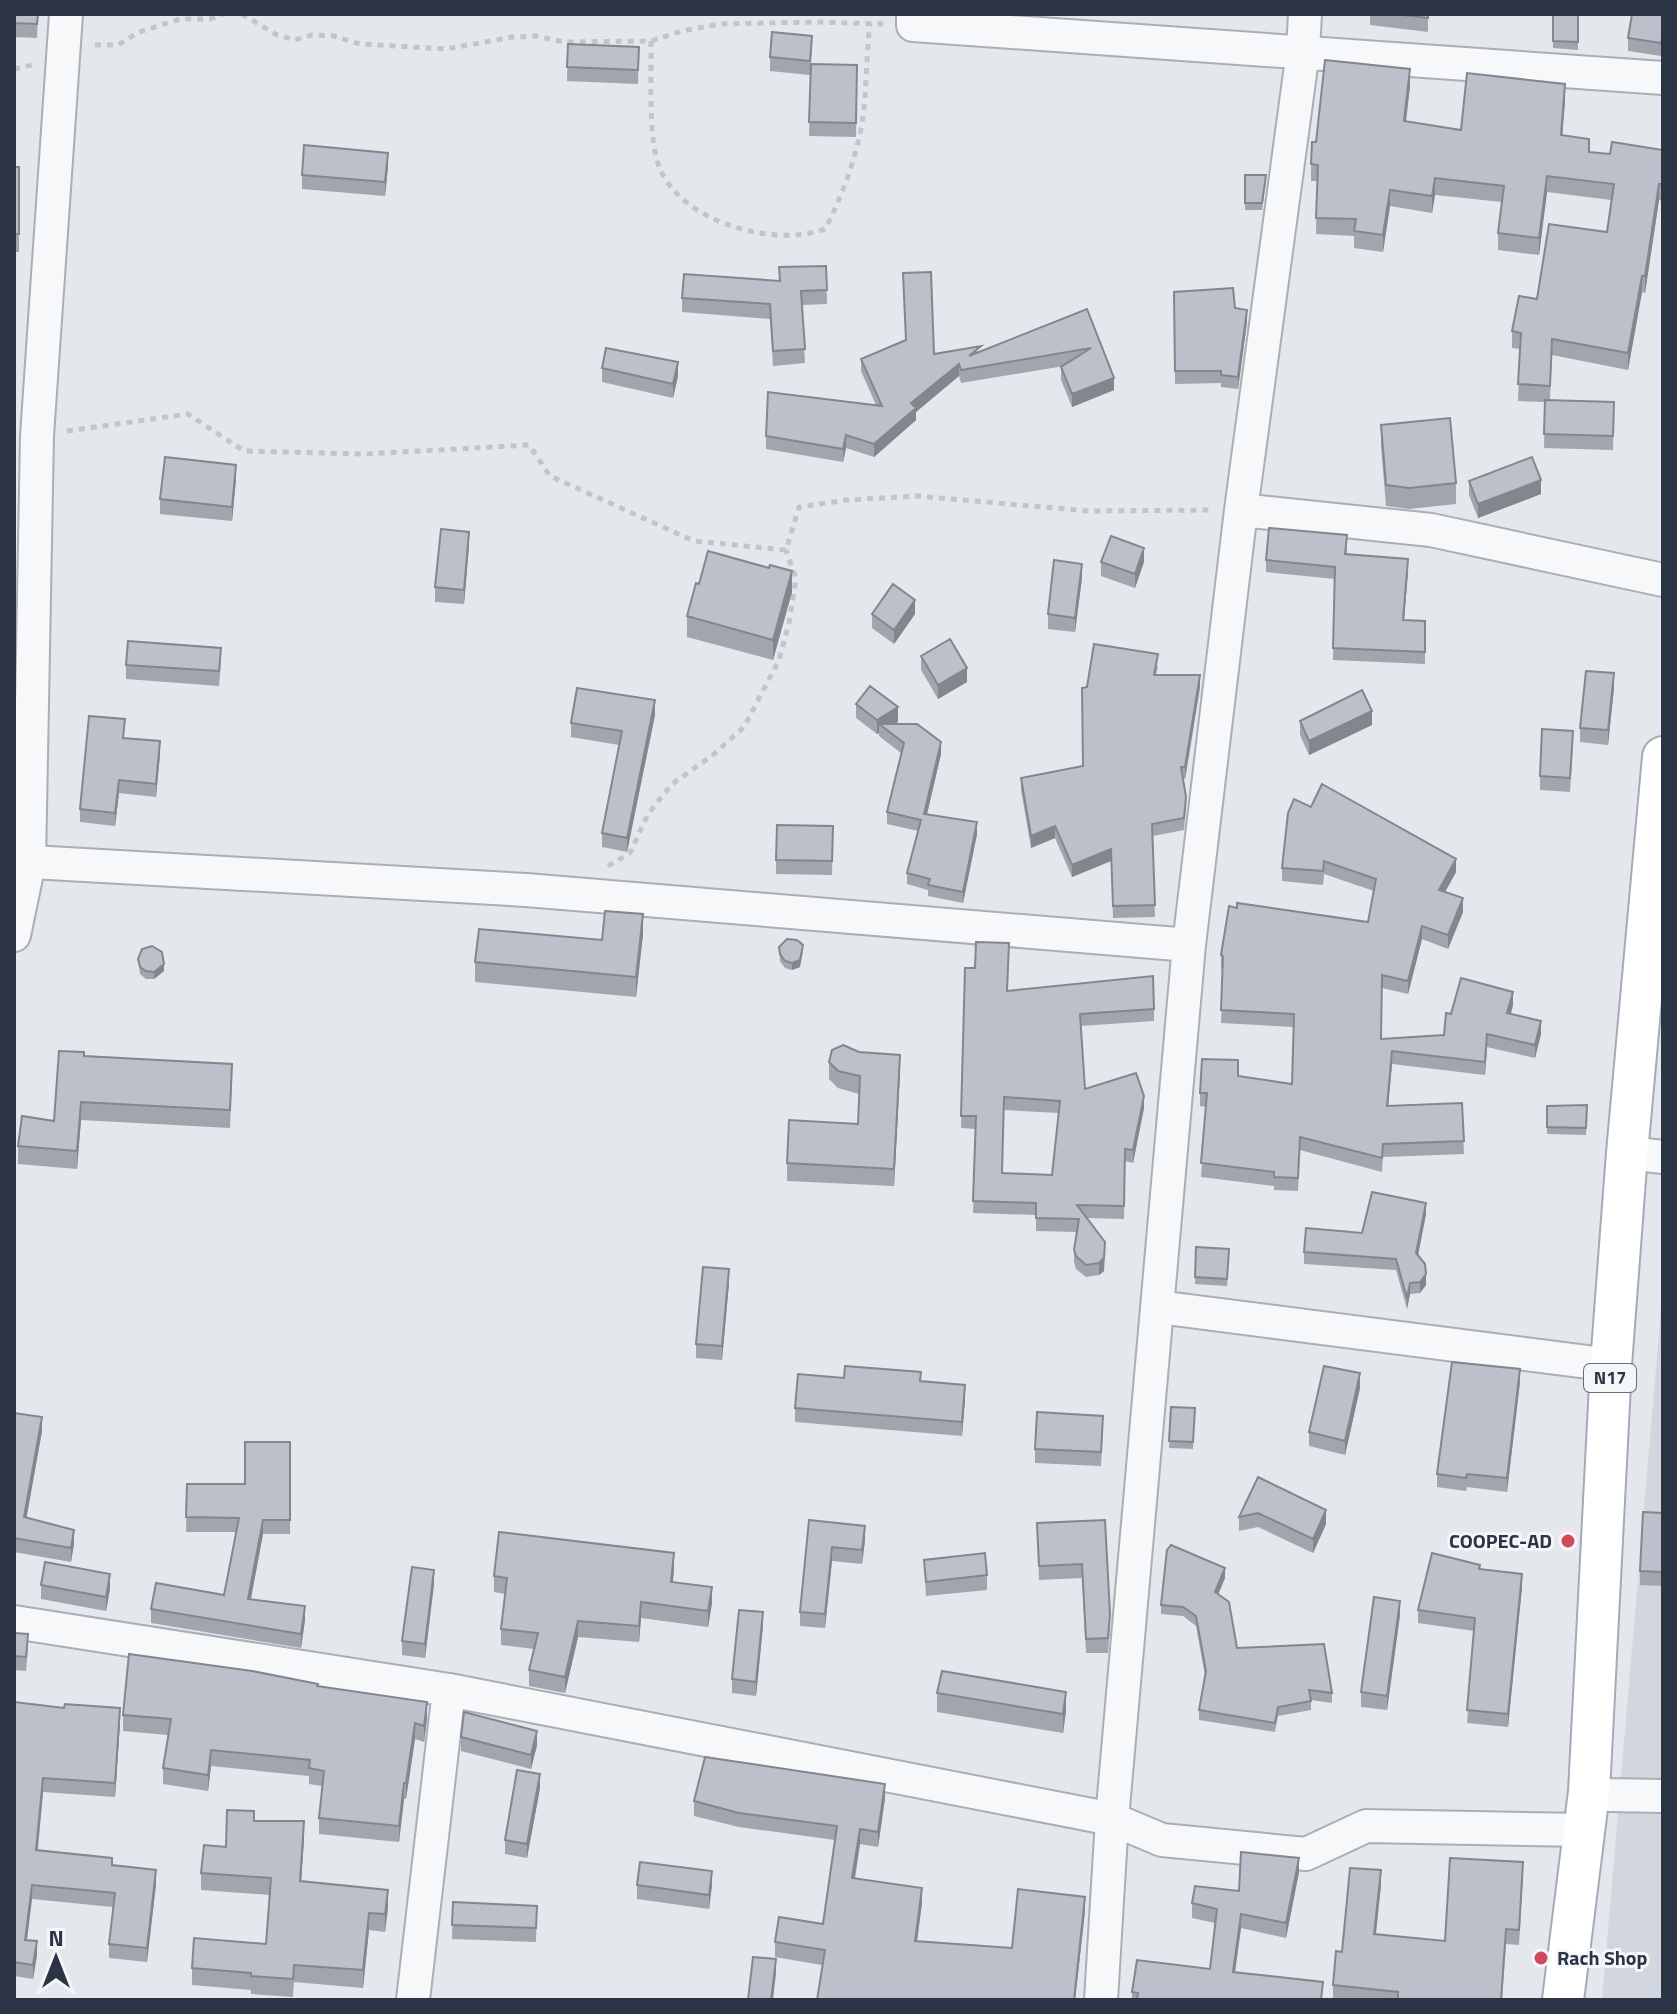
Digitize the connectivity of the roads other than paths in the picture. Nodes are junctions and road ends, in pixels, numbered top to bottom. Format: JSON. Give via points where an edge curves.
{"nodes":[{"id":1,"x":66,"y":14,"type":"edge"},
{"id":2,"x":1305,"y":14,"type":"edge"},
{"id":3,"x":913,"y":20,"type":"edge"},
{"id":4,"x":1303,"y":51,"type":"junction"},
{"id":5,"x":1663,"y":78,"type":"edge"},
{"id":6,"x":1241,"y":510,"type":"junction"},
{"id":7,"x":1663,"y":580,"type":"edge"},
{"id":8,"x":1663,"y":757,"type":"edge"},
{"id":9,"x":21,"y":862,"type":"edge"},
{"id":10,"x":14,"y":935,"type":"edge"},
{"id":11,"x":1189,"y":945,"type":"junction"},
{"id":12,"x":1645,"y":1155,"type":"edge"},
{"id":13,"x":1158,"y":1307,"type":"junction"},
{"id":14,"x":1611,"y":1365,"type":"junction"},
{"id":15,"x":14,"y":1622,"type":"edge"},
{"id":16,"x":449,"y":1690,"type":"junction"},
{"id":17,"x":1663,"y":1796,"type":"edge"},
{"id":18,"x":1587,"y":1811,"type":"junction"},
{"id":19,"x":1112,"y":1819,"type":"junction"},
{"id":20,"x":413,"y":2000,"type":"edge"},
{"id":21,"x":1101,"y":2000,"type":"edge"},
{"id":22,"x":1563,"y":2000,"type":"edge"}],
"edges":[{"from":1,"to":9,"type":"street","via":[[37,436]]},
{"from":2,"to":4,"type":"street"},
{"from":3,"to":4,"type":"street"},
{"from":4,"to":5,"type":"street"},
{"from":4,"to":6,"type":"street"},
{"from":6,"to":7,"type":"street","via":[[1431,530]]},
{"from":6,"to":11,"type":"street"},
{"from":8,"to":12,"type":"main road","number":"N17"},
{"from":9,"to":10,"type":"street"},
{"from":9,"to":11,"type":"street","via":[[526,890]]},
{"from":11,"to":13,"type":"street"},
{"from":12,"to":14,"type":"main road","number":"N17"},
{"from":13,"to":14,"type":"street"},
{"from":13,"to":19,"type":"street"},
{"from":14,"to":18,"type":"main road","number":"N17"},
{"from":15,"to":16,"type":"street"},
{"from":16,"to":19,"type":"street"},
{"from":16,"to":20,"type":"street"},
{"from":17,"to":18,"type":"street","via":[[1608,1795]]},
{"from":18,"to":19,"type":"street","via":[[1366,1826],[1306,1854],[1162,1840]]},
{"from":18,"to":22,"type":"main road","number":"N17"},
{"from":19,"to":21,"type":"street"}]}
